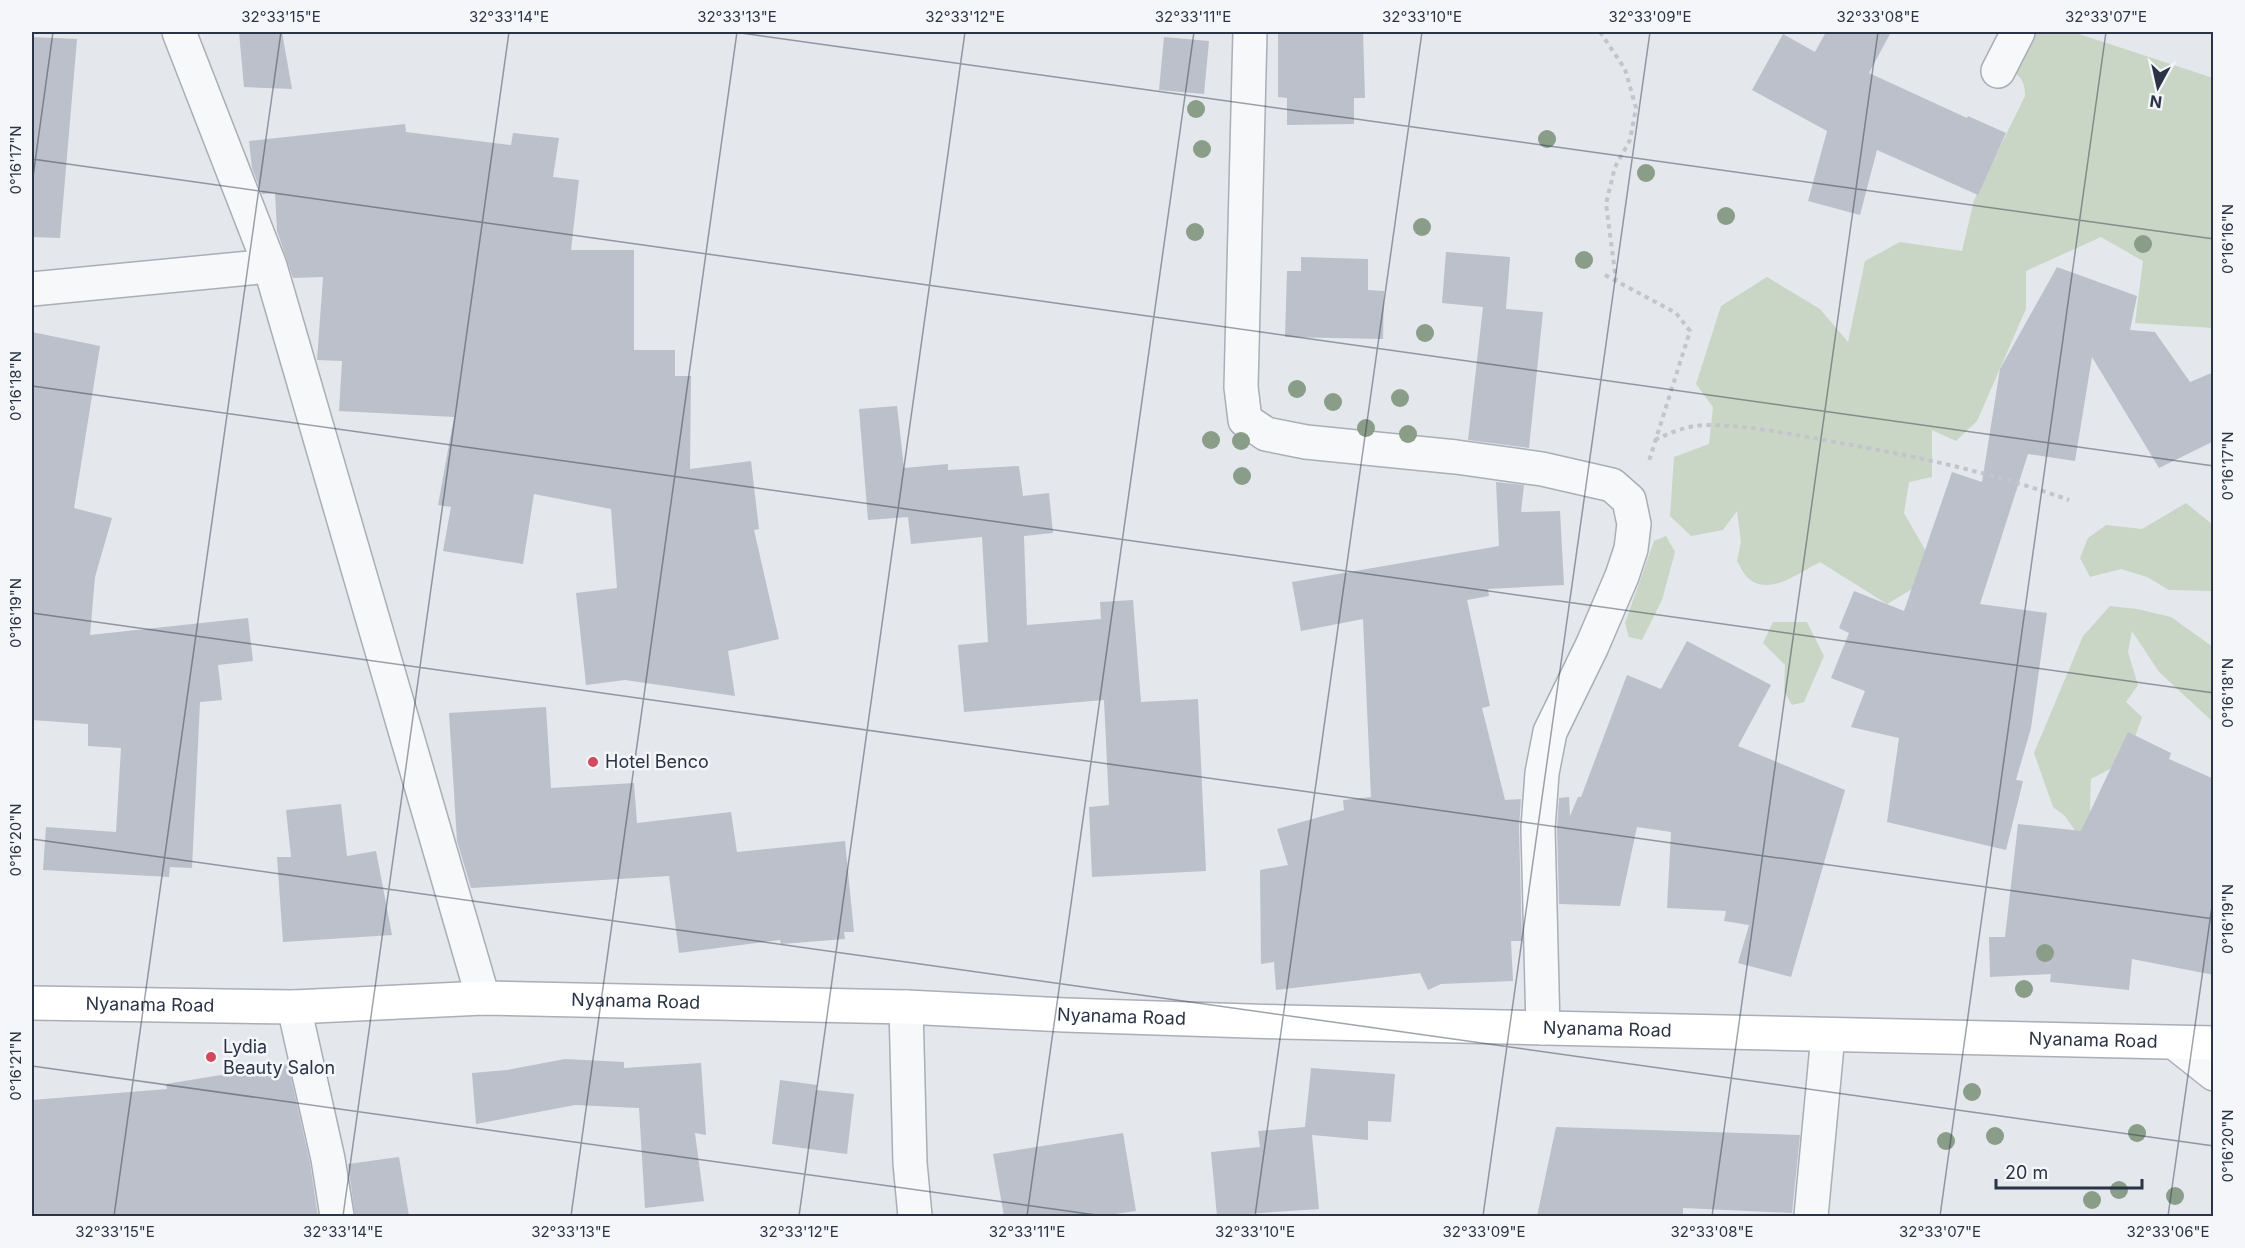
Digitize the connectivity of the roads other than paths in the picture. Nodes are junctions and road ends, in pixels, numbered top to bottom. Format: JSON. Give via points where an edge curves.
{"nodes":[{"id":1,"x":179,"y":32,"type":"edge"},
{"id":2,"x":1250,"y":32,"type":"edge"},
{"id":3,"x":2018,"y":32,"type":"edge"},
{"id":4,"x":1998,"y":71,"type":"dead end"},
{"id":5,"x":270,"y":266,"type":"junction"},
{"id":6,"x":32,"y":289,"type":"edge"},
{"id":7,"x":483,"y":998,"type":"junction"},
{"id":8,"x":32,"y":1003,"type":"edge"},
{"id":9,"x":294,"y":1006,"type":"junction"},
{"id":10,"x":906,"y":1007,"type":"junction"},
{"id":11,"x":1543,"y":1028,"type":"junction"},
{"id":12,"x":1828,"y":1035,"type":"junction"},
{"id":13,"x":2175,"y":1043,"type":"junction"},
{"id":14,"x":2214,"y":1043,"type":"edge"},
{"id":15,"x":2214,"y":1074,"type":"edge"},
{"id":16,"x":337,"y":1216,"type":"edge"},
{"id":17,"x":915,"y":1216,"type":"edge"},
{"id":18,"x":1811,"y":1216,"type":"edge"}],
"edges":[{"from":1,"to":5,"type":"street"},
{"from":2,"to":11,"type":"street","via":[[1241,387],[1245,420],[1266,434],[1306,442],[1532,467],[1612,485],[1629,500],[1634,524],[1622,576],[1550,732],[1542,773],[1538,828]]},
{"from":3,"to":4,"type":"street"},
{"from":5,"to":6,"type":"street"},
{"from":5,"to":7,"type":"street"},
{"from":7,"to":9,"type":"street","name":"Nyanama Road"},
{"from":7,"to":10,"type":"street","name":"Nyanama Road"},
{"from":8,"to":9,"type":"street","name":"Nyanama Road"},
{"from":9,"to":16,"type":"street"},
{"from":10,"to":11,"type":"street","name":"Nyanama Road"},
{"from":10,"to":17,"type":"street"},
{"from":11,"to":12,"type":"street","name":"Nyanama Road"},
{"from":12,"to":13,"type":"street","name":"Nyanama Road"},
{"from":12,"to":18,"type":"street"},
{"from":13,"to":14,"type":"street","name":"Nyanama Road"},
{"from":13,"to":15,"type":"street"}]}
